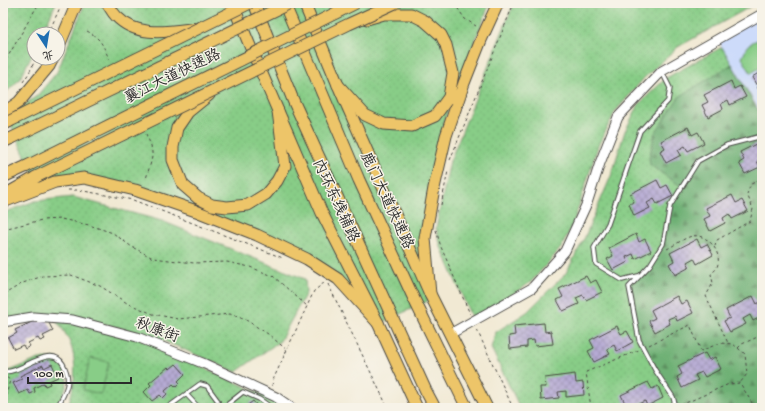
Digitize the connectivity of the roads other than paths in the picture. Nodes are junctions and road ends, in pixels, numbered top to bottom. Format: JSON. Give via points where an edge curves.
{"nodes":[{"id":1,"x":77,"y":3,"type":"edge"},
{"id":2,"x":107,"y":3,"type":"edge"},
{"id":3,"x":232,"y":3,"type":"edge"},
{"id":4,"x":250,"y":3,"type":"edge"},
{"id":5,"x":254,"y":3,"type":"edge"},
{"id":6,"x":284,"y":3,"type":"edge"},
{"id":7,"x":290,"y":3,"type":"edge"},
{"id":8,"x":304,"y":3,"type":"edge"},
{"id":9,"x":356,"y":3,"type":"edge"},
{"id":10,"x":395,"y":3,"type":"edge"},
{"id":11,"x":498,"y":3,"type":"edge"},
{"id":12,"x":762,"y":14,"type":"edge"},
{"id":13,"x":349,"y":24,"type":"junction"},
{"id":14,"x":198,"y":28,"type":"junction"},
{"id":15,"x":66,"y":29,"type":"edge"},
{"id":16,"x":49,"y":66,"type":"edge"},
{"id":17,"x":662,"y":70,"type":"junction"},
{"id":18,"x":338,"y":85,"type":"junction"},
{"id":19,"x":212,"y":92,"type":"junction"},
{"id":20,"x":278,"y":111,"type":"junction"},
{"id":21,"x":5,"y":120,"type":"edge"},
{"id":22,"x":762,"y":136,"type":"edge"},
{"id":23,"x":8,"y":140,"type":"edge"},
{"id":24,"x":3,"y":177,"type":"edge"},
{"id":25,"x":3,"y":196,"type":"edge"},
{"id":26,"x":3,"y":202,"type":"edge"},
{"id":27,"x":638,"y":276,"type":"junction"},
{"id":28,"x":622,"y":280,"type":"junction"},
{"id":29,"x":628,"y":287,"type":"junction"},
{"id":30,"x":430,"y":294,"type":"junction"},
{"id":31,"x":3,"y":322,"type":"edge"},
{"id":32,"x":378,"y":323,"type":"junction"},
{"id":33,"x":450,"y":334,"type":"junction"},
{"id":34,"x":3,"y":371,"type":"edge"},
{"id":35,"x":186,"y":394,"type":"junction"},
{"id":36,"x":218,"y":401,"type":"dead end"},
{"id":37,"x":676,"y":407,"type":"edge"},
{"id":38,"x":57,"y":408,"type":"edge"},
{"id":39,"x":167,"y":408,"type":"edge"},
{"id":40,"x":199,"y":408,"type":"edge"},
{"id":41,"x":223,"y":408,"type":"edge"},
{"id":42,"x":272,"y":408,"type":"edge"},
{"id":43,"x":292,"y":408,"type":"edge"},
{"id":44,"x":417,"y":408,"type":"edge"},
{"id":45,"x":435,"y":408,"type":"edge"},
{"id":46,"x":467,"y":408,"type":"edge"},
{"id":47,"x":487,"y":408,"type":"edge"}],
"edges":[{"from":1,"to":15,"type":"main road"},
{"from":2,"to":14,"type":"main road","via":[[116,16],[135,29],[158,33]]},
{"from":3,"to":20,"type":"main road","name":"内环东线辅路"},
{"from":4,"to":14,"type":"main road","bridge":true},
{"from":5,"to":45,"type":"main road","via":[[293,100]]},
{"from":6,"to":46,"type":"main road","name":"鹿门大道快速路","via":[[359,180]]},
{"from":7,"to":23,"type":"main road","name":"襄江大道快速路","bridge":true},
{"from":8,"to":18,"type":"main road"},
{"from":9,"to":24,"type":"main road","name":"襄江大道快速路","bridge":true},
{"from":10,"to":13,"type":"main road","bridge":true},
{"from":11,"to":30,"type":"main road","via":[[464,83],[446,136],[425,238]]},
{"from":12,"to":17,"type":"street"},
{"from":13,"to":18,"type":"main road","bridge":true,"via":[[384,14],[411,14],[425,21],[441,35],[446,45],[453,73],[450,97],[435,116],[412,126],[384,124],[365,115]]},
{"from":13,"to":19,"type":"main road","bridge":true},
{"from":14,"to":21,"type":"main road","bridge":true},
{"from":16,"to":21,"type":"main road"},
{"from":17,"to":28,"type":"lane","via":[[670,88],[668,101],[640,131],[608,224],[594,248],[596,264]]},
{"from":17,"to":33,"type":"street","via":[[618,117],[587,203],[565,251],[532,288]]},
{"from":18,"to":30,"type":"main road"},
{"from":19,"to":20,"type":"main road","via":[[188,112],[178,128],[173,147],[173,160],[183,185],[198,198],[212,205],[248,205],[266,194],[278,181],[285,166]]},
{"from":19,"to":25,"type":"main road","bridge":true,"via":[[36,177]]},
{"from":20,"to":32,"type":"main road","name":"内环东线辅路","via":[[322,213]]},
{"from":22,"to":27,"type":"lane","via":[[727,145],[698,161],[670,206],[663,244],[650,265]]},
{"from":26,"to":32,"type":"main road","via":[[55,182],[84,178],[135,190],[257,235],[307,259],[338,279]]},
{"from":27,"to":28,"type":"lane"},
{"from":27,"to":29,"type":"lane"},
{"from":28,"to":29,"type":"lane"},
{"from":29,"to":37,"type":"lane","via":[[639,340]]},
{"from":30,"to":33,"type":"main road"},
{"from":31,"to":43,"type":"street","name":"秋康街","via":[[33,317],[73,320],[137,337],[271,394]]},
{"from":32,"to":44,"type":"main road","name":"内环东线辅路"},
{"from":33,"to":47,"type":"main road"},
{"from":34,"to":38,"type":"lane","via":[[11,372],[48,357],[62,362],[68,375],[68,384]]},
{"from":35,"to":36,"type":"lane","via":[[200,384],[207,386]]},
{"from":35,"to":39,"type":"lane"},
{"from":35,"to":40,"type":"lane"},
{"from":41,"to":42,"type":"lane","via":[[243,392]]}]}
